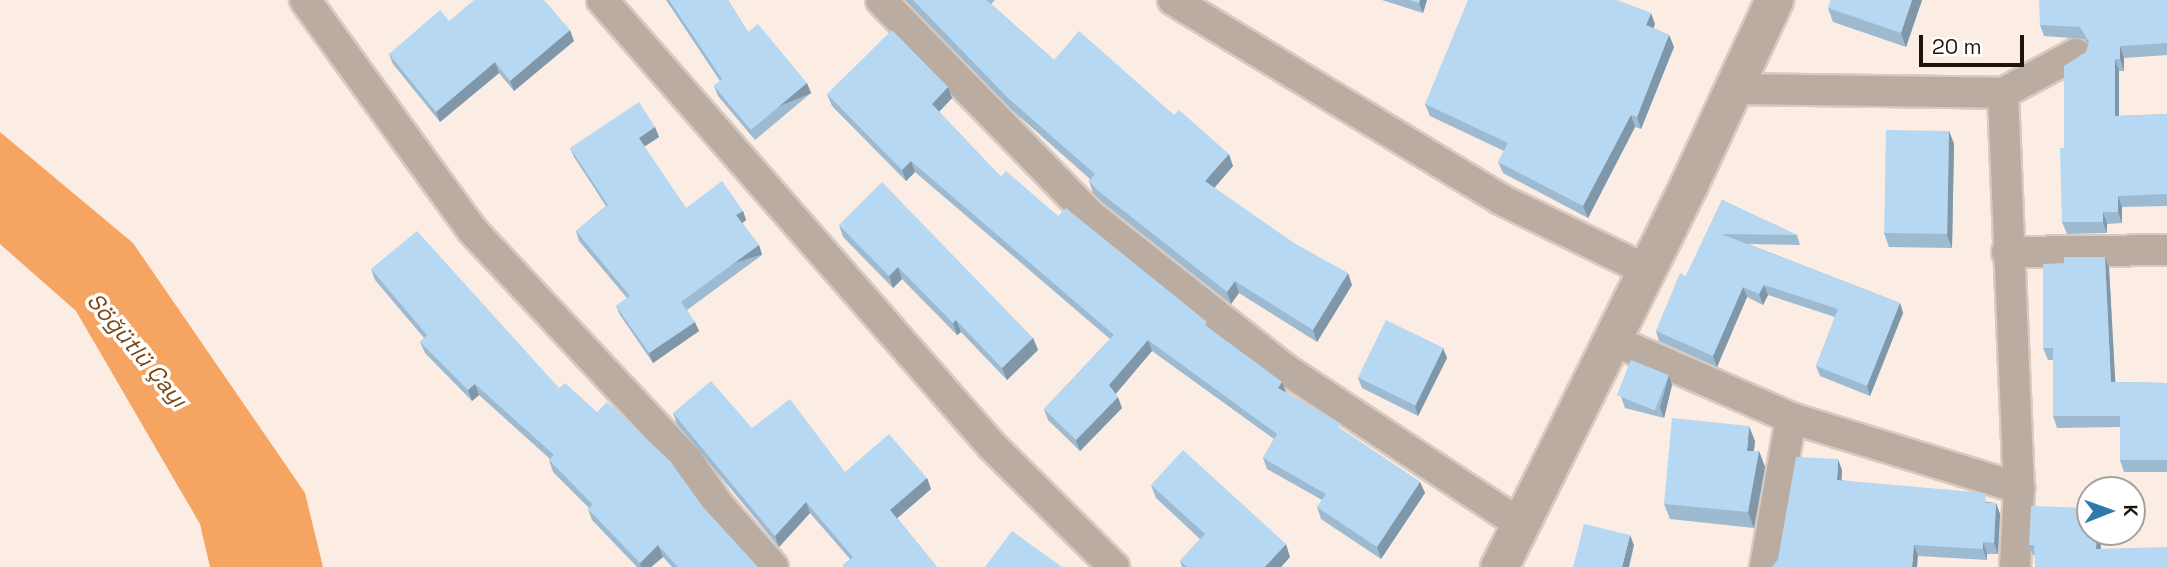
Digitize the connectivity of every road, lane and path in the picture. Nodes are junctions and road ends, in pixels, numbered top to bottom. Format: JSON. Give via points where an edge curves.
{"nodes":[{"id":1,"x":305,"y":0,"type":"edge"},
{"id":2,"x":602,"y":0,"type":"edge"},
{"id":3,"x":881,"y":0,"type":"edge"},
{"id":4,"x":1173,"y":0,"type":"edge"},
{"id":5,"x":1774,"y":0,"type":"edge"},
{"id":6,"x":2076,"y":54,"type":"dead end"},
{"id":7,"x":1733,"y":89,"type":"junction"},
{"id":8,"x":2003,"y":93,"type":"junction"},
{"id":9,"x":2167,"y":250,"type":"edge"},
{"id":10,"x":2007,"y":252,"type":"junction"},
{"id":11,"x":1644,"y":269,"type":"junction"},
{"id":12,"x":1612,"y":340,"type":"junction"},
{"id":13,"x":1791,"y":418,"type":"junction"},
{"id":14,"x":2019,"y":488,"type":"junction"},
{"id":15,"x":1520,"y":524,"type":"junction"},
{"id":16,"x":773,"y":567,"type":"edge"},
{"id":17,"x":1114,"y":567,"type":"edge"},
{"id":18,"x":1499,"y":567,"type":"edge"},
{"id":19,"x":1765,"y":567,"type":"edge"},
{"id":20,"x":2015,"y":567,"type":"edge"}],
"edges":[{"from":1,"to":16,"type":"street","via":[[471,230],[688,461],[720,508]]},
{"from":2,"to":17,"type":"street","via":[[992,446]]},
{"from":3,"to":15,"type":"street","via":[[1090,215],[1285,369]]},
{"from":4,"to":11,"type":"street","via":[[1500,199]]},
{"from":5,"to":7,"type":"street"},
{"from":6,"to":8,"type":"street"},
{"from":7,"to":8,"type":"street"},
{"from":7,"to":11,"type":"street"},
{"from":8,"to":10,"type":"street"},
{"from":9,"to":10,"type":"street"},
{"from":10,"to":14,"type":"street"},
{"from":11,"to":12,"type":"street"},
{"from":12,"to":13,"type":"street"},
{"from":12,"to":15,"type":"street"},
{"from":13,"to":14,"type":"street"},
{"from":13,"to":19,"type":"street"},
{"from":14,"to":20,"type":"street"},
{"from":15,"to":18,"type":"street"}]}
